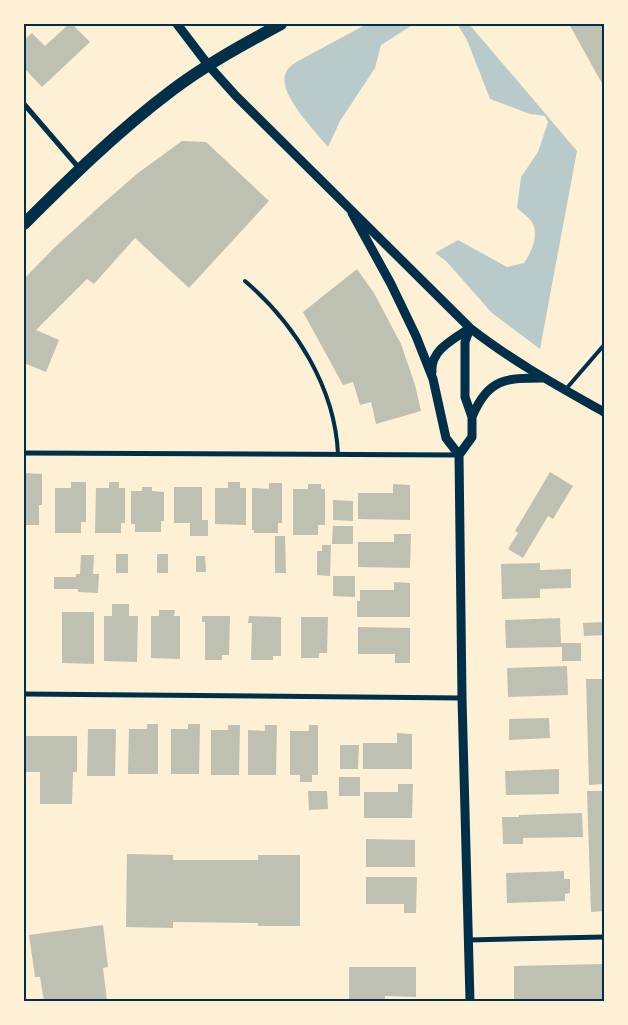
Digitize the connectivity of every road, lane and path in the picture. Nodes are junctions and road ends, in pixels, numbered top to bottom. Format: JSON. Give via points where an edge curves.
{"nodes":[{"id":1,"x":177,"y":24,"type":"edge"},
{"id":2,"x":281,"y":24,"type":"edge"},
{"id":3,"x":209,"y":66,"type":"junction"},
{"id":4,"x":24,"y":104,"type":"edge"},
{"id":5,"x":79,"y":169,"type":"junction"},
{"id":6,"x":352,"y":213,"type":"junction"},
{"id":7,"x":24,"y":224,"type":"edge"},
{"id":8,"x":245,"y":281,"type":"dead end"},
{"id":9,"x":470,"y":328,"type":"junction"},
{"id":10,"x":604,"y":346,"type":"edge"},
{"id":11,"x":544,"y":378,"type":"junction"},
{"id":12,"x":433,"y":379,"type":"junction"},
{"id":13,"x":565,"y":390,"type":"junction"},
{"id":14,"x":604,"y":412,"type":"edge"},
{"id":15,"x":472,"y":417,"type":"junction"},
{"id":16,"x":24,"y":453,"type":"edge"},
{"id":17,"x":338,"y":454,"type":"junction"},
{"id":18,"x":459,"y":455,"type":"junction"},
{"id":19,"x":24,"y":694,"type":"edge"},
{"id":20,"x":462,"y":698,"type":"junction"},
{"id":21,"x":604,"y":937,"type":"edge"},
{"id":22,"x":468,"y":940,"type":"junction"},
{"id":23,"x":470,"y":1001,"type":"edge"}],
"edges":[{"from":1,"to":3,"type":"street"},
{"from":2,"to":3,"type":"main road"},
{"from":3,"to":5,"type":"main road","via":[[172,90]]},
{"from":3,"to":6,"type":"street"},
{"from":4,"to":5,"type":"street"},
{"from":5,"to":7,"type":"main road"},
{"from":6,"to":9,"type":"street"},
{"from":6,"to":12,"type":"street","via":[[392,284]]},
{"from":8,"to":17,"type":"lane","via":[[276,310],[308,356],[325,390],[338,438]]},
{"from":9,"to":11,"type":"street"},
{"from":9,"to":12,"type":"street","via":[[443,346],[431,364]]},
{"from":9,"to":15,"type":"street","via":[[465,342],[465,397]]},
{"from":10,"to":13,"type":"lane"},
{"from":11,"to":13,"type":"street"},
{"from":11,"to":15,"type":"street","via":[[515,378],[498,382],[478,402]]},
{"from":12,"to":18,"type":"street","via":[[446,438]]},
{"from":13,"to":14,"type":"street"},
{"from":15,"to":18,"type":"street","via":[[472,437]]},
{"from":16,"to":17,"type":"street"},
{"from":17,"to":18,"type":"street"},
{"from":18,"to":20,"type":"street"},
{"from":19,"to":20,"type":"street"},
{"from":20,"to":22,"type":"street"},
{"from":21,"to":22,"type":"street"},
{"from":22,"to":23,"type":"street"}]}
